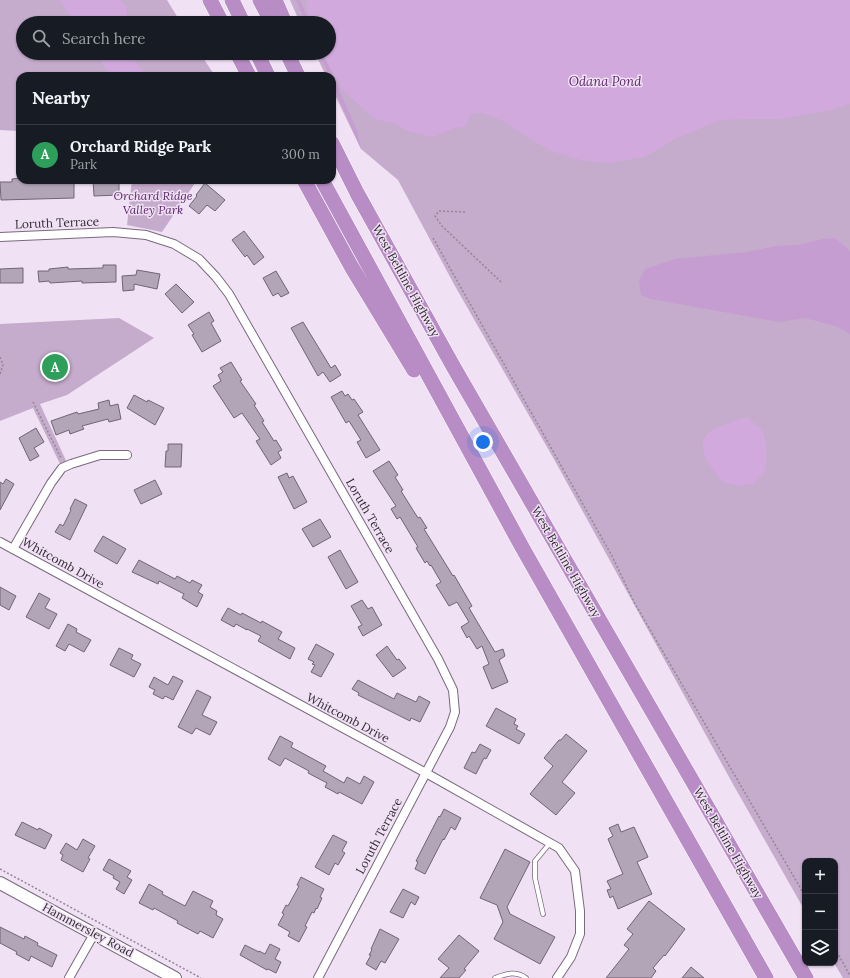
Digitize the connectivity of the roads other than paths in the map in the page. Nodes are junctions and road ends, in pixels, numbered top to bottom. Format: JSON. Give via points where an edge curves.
{"nodes":[{"id":1,"x":232,"y":0,"type":"edge"},
{"id":2,"x":260,"y":0,"type":"edge"},
{"id":3,"x":275,"y":0,"type":"edge"},
{"id":4,"x":210,"y":3,"type":"edge"},
{"id":5,"x":218,"y":16,"type":"edge"},
{"id":6,"x":240,"y":16,"type":"edge"},
{"id":7,"x":268,"y":16,"type":"edge"},
{"id":8,"x":282,"y":16,"type":"edge"},
{"id":9,"x":241,"y":60,"type":"edge"},
{"id":10,"x":260,"y":60,"type":"edge"},
{"id":11,"x":290,"y":60,"type":"edge"},
{"id":12,"x":301,"y":60,"type":"edge"},
{"id":13,"x":247,"y":72,"type":"edge"},
{"id":14,"x":266,"y":72,"type":"edge"},
{"id":15,"x":296,"y":72,"type":"edge"},
{"id":16,"x":305,"y":72,"type":"edge"},
{"id":17,"x":336,"y":143,"type":"edge"},
{"id":18,"x":336,"y":152,"type":"edge"},
{"id":19,"x":306,"y":184,"type":"edge"},
{"id":20,"x":324,"y":184,"type":"edge"},
{"id":21,"x":357,"y":192,"type":"junction"},
{"id":22,"x":0,"y":237,"type":"edge"},
{"id":23,"x":127,"y":455,"type":"dead end"},
{"id":24,"x":0,"y":542,"type":"edge"},
{"id":25,"x":522,"y":547,"type":"junction"},
{"id":26,"x":13,"y":550,"type":"junction"},
{"id":27,"x":426,"y":774,"type":"junction"},
{"id":28,"x":550,"y":842,"type":"junction"},
{"id":29,"x":0,"y":883,"type":"edge"},
{"id":30,"x":543,"y":914,"type":"dead end"},
{"id":31,"x":94,"y":934,"type":"junction"},
{"id":32,"x":70,"y":978,"type":"edge"},
{"id":33,"x":175,"y":978,"type":"edge"},
{"id":34,"x":318,"y":978,"type":"edge"},
{"id":35,"x":495,"y":978,"type":"edge"},
{"id":36,"x":526,"y":978,"type":"edge"},
{"id":37,"x":557,"y":978,"type":"edge"},
{"id":38,"x":766,"y":978,"type":"edge"},
{"id":39,"x":806,"y":978,"type":"edge"}],
"edges":[{"from":1,"to":6,"type":"highway"},
{"from":2,"to":7,"type":"highway"},
{"from":3,"to":8,"type":"highway"},
{"from":4,"to":5,"type":"highway"},
{"from":9,"to":13,"type":"highway"},
{"from":10,"to":14,"type":"highway"},
{"from":11,"to":15,"type":"highway"},
{"from":12,"to":16,"type":"highway"},
{"from":17,"to":21,"type":"highway"},
{"from":18,"to":21,"type":"highway","name":"West Beltline Highway"},
{"from":19,"to":25,"type":"highway","via":[[351,266]]},
{"from":20,"to":25,"type":"highway"},
{"from":21,"to":39,"type":"highway","name":"West Beltline Highway","via":[[453,366]]},
{"from":22,"to":27,"type":"street","name":"Loruth Terrace","via":[[113,232],[146,235],[174,244],[199,259],[216,277],[229,294],[438,659],[453,690],[455,712]]},
{"from":23,"to":26,"type":"street","via":[[100,455],[62,468]]},
{"from":24,"to":26,"type":"street","name":"Whitcomb Drive"},
{"from":25,"to":38,"type":"highway"},
{"from":26,"to":27,"type":"street","name":"Whitcomb Drive"},
{"from":27,"to":28,"type":"street","name":"Whitcomb Drive"},
{"from":27,"to":34,"type":"street","name":"Loruth Terrace"},
{"from":28,"to":30,"type":"lane","via":[[535,861]]},
{"from":28,"to":37,"type":"street","name":"Whitcomb Drive","via":[[559,848],[575,871],[580,911],[580,934],[571,957]]},
{"from":29,"to":31,"type":"street","name":"Hammersley Road"},
{"from":31,"to":32,"type":"street"},
{"from":31,"to":33,"type":"street","name":"Hammersley Road"},
{"from":35,"to":36,"type":"lane","via":[[510,972]]}]}
